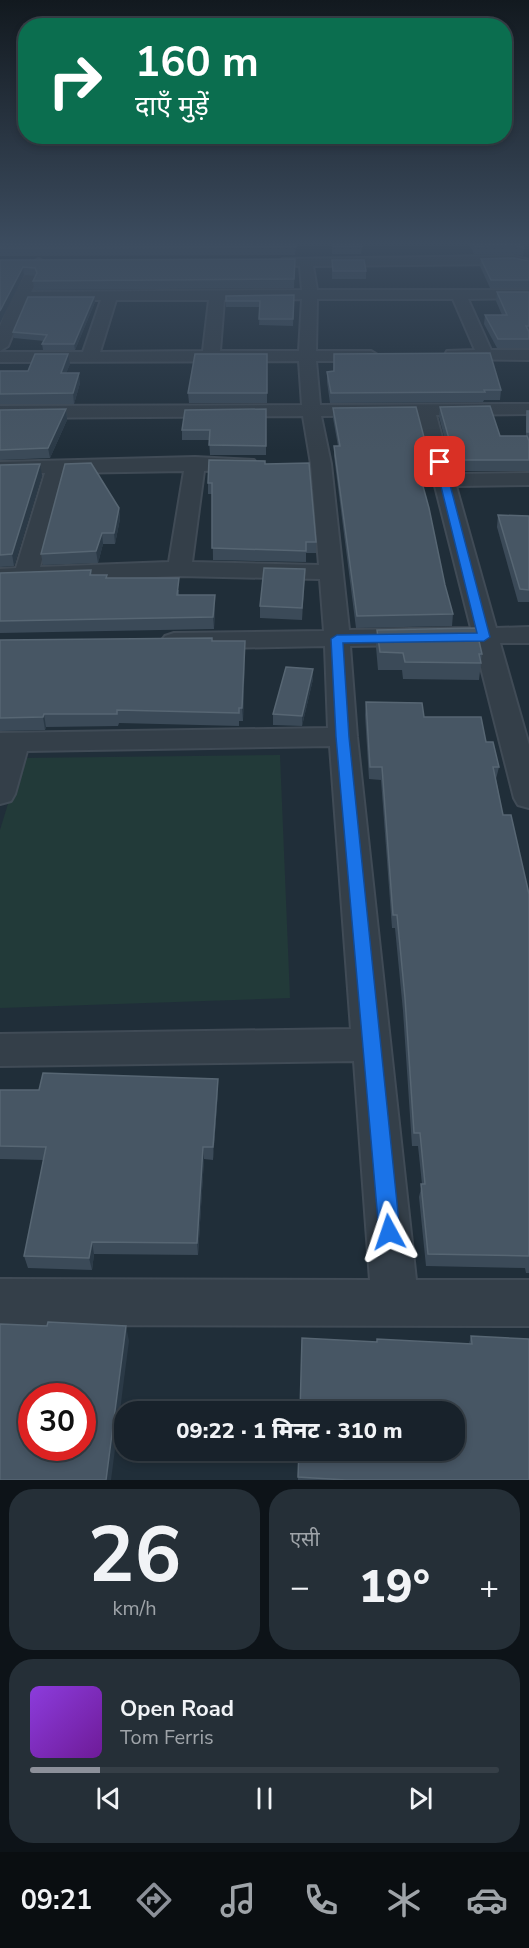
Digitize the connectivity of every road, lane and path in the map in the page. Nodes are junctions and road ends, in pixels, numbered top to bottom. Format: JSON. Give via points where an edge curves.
{"nodes":[{"id":1,"x":14,"y":313,"type":"edge"},
{"id":2,"x":104,"y":313,"type":"edge"},
{"id":3,"x":215,"y":313,"type":"edge"},
{"id":4,"x":309,"y":313,"type":"edge"},
{"id":5,"x":467,"y":313,"type":"edge"},
{"id":6,"x":0,"y":346,"type":"edge"},
{"id":7,"x":485,"y":354,"type":"junction"},
{"id":8,"x":438,"y":355,"type":"edge"},
{"id":9,"x":529,"y":355,"type":"edge"},
{"id":10,"x":211,"y":356,"type":"junction"},
{"id":11,"x":390,"y":356,"type":"edge"},
{"id":12,"x":0,"y":357,"type":"edge"},
{"id":13,"x":90,"y":357,"type":"junction"},
{"id":14,"x":307,"y":357,"type":"junction"},
{"id":15,"x":529,"y":409,"type":"edge"},
{"id":16,"x":311,"y":410,"type":"junction"},
{"id":17,"x":425,"y":410,"type":"junction"},
{"id":18,"x":0,"y":412,"type":"edge"},
{"id":19,"x":195,"y":463,"type":"junction"},
{"id":20,"x":264,"y":464,"type":"edge"},
{"id":21,"x":57,"y":466,"type":"junction"},
{"id":22,"x":0,"y":468,"type":"edge"},
{"id":23,"x":529,"y":479,"type":"edge"},
{"id":24,"x":444,"y":480,"type":"junction"},
{"id":25,"x":180,"y":569,"type":"junction"},
{"id":26,"x":329,"y":572,"type":"junction"},
{"id":27,"x":26,"y":575,"type":"junction"},
{"id":28,"x":0,"y":576,"type":"edge"},
{"id":29,"x":529,"y":635,"type":"edge"},
{"id":30,"x":484,"y":637,"type":"junction"},
{"id":31,"x":337,"y":639,"type":"junction"},
{"id":32,"x":151,"y":641,"type":"edge"},
{"id":33,"x":343,"y":737,"type":"junction"},
{"id":34,"x":7,"y":742,"type":"edge"},
{"id":35,"x":0,"y":794,"type":"edge"},
{"id":36,"x":529,"y":798,"type":"edge"},
{"id":37,"x":372,"y":1045,"type":"junction"},
{"id":38,"x":0,"y":1050,"type":"edge"},
{"id":39,"x":0,"y":1302,"type":"edge"},
{"id":40,"x":396,"y":1302,"type":"junction"},
{"id":41,"x":529,"y":1303,"type":"edge"}],
"edges":[{"from":1,"to":6,"type":"street"},
{"from":2,"to":13,"type":"street"},
{"from":3,"to":10,"type":"street"},
{"from":4,"to":14,"type":"street"},
{"from":5,"to":7,"type":"street"},
{"from":7,"to":8,"type":"street"},
{"from":7,"to":9,"type":"street"},
{"from":10,"to":13,"type":"street"},
{"from":10,"to":14,"type":"street"},
{"from":11,"to":14,"type":"street"},
{"from":12,"to":13,"type":"street"},
{"from":14,"to":16,"type":"street"},
{"from":15,"to":17,"type":"street"},
{"from":16,"to":17,"type":"street"},
{"from":16,"to":18,"type":"street"},
{"from":16,"to":26,"type":"street","via":[[310,464]]},
{"from":17,"to":24,"type":"street"},
{"from":19,"to":20,"type":"street"},
{"from":19,"to":21,"type":"street"},
{"from":19,"to":25,"type":"street"},
{"from":21,"to":22,"type":"street"},
{"from":21,"to":27,"type":"street"},
{"from":23,"to":24,"type":"street"},
{"from":24,"to":30,"type":"street"},
{"from":25,"to":26,"type":"street"},
{"from":25,"to":27,"type":"street"},
{"from":26,"to":31,"type":"street"},
{"from":27,"to":28,"type":"street"},
{"from":29,"to":30,"type":"street"},
{"from":30,"to":31,"type":"street"},
{"from":30,"to":36,"type":"street"},
{"from":31,"to":32,"type":"street"},
{"from":31,"to":33,"type":"street"},
{"from":33,"to":34,"type":"street"},
{"from":33,"to":37,"type":"street"},
{"from":34,"to":35,"type":"street"},
{"from":37,"to":38,"type":"street"},
{"from":37,"to":40,"type":"street"},
{"from":39,"to":40,"type":"street"},
{"from":40,"to":41,"type":"street"}]}
